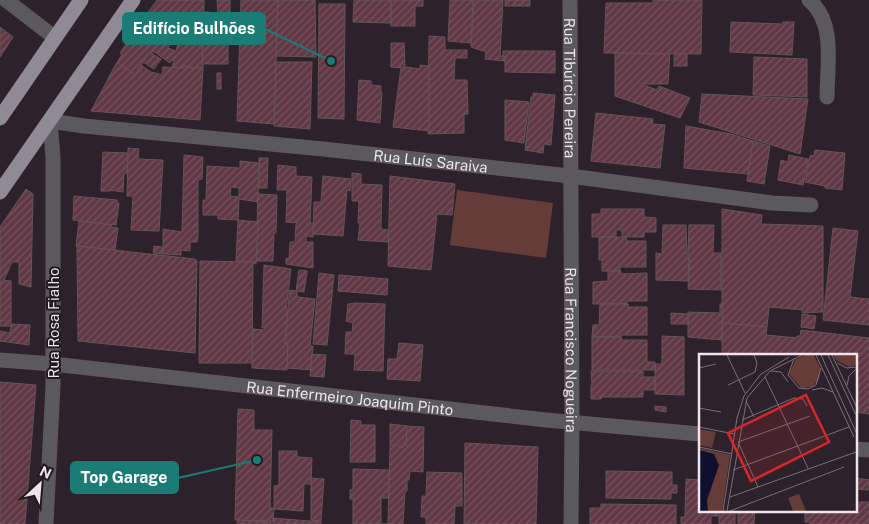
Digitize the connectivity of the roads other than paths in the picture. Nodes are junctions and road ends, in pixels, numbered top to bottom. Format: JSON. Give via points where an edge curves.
{"nodes":[{"id":1,"x":6,"y":0,"type":"edge"},
{"id":2,"x":80,"y":0,"type":"edge"},
{"id":3,"x":132,"y":0,"type":"edge"},
{"id":4,"x":570,"y":0,"type":"edge"},
{"id":5,"x":809,"y":0,"type":"edge"},
{"id":6,"x":54,"y":37,"type":"junction"},
{"id":7,"x":827,"y":97,"type":"dead end"},
{"id":8,"x":0,"y":118,"type":"edge"},
{"id":9,"x":50,"y":121,"type":"junction"},
{"id":10,"x":570,"y":176,"type":"junction"},
{"id":11,"x":0,"y":192,"type":"edge"},
{"id":12,"x":811,"y":205,"type":"dead end"},
{"id":13,"x":0,"y":360,"type":"edge"},
{"id":14,"x":53,"y":364,"type":"junction"},
{"id":15,"x":572,"y":422,"type":"junction"},
{"id":16,"x":699,"y":434,"type":"edge"},
{"id":17,"x":856,"y":449,"type":"edge"},
{"id":18,"x":869,"y":450,"type":"edge"},
{"id":19,"x":46,"y":524,"type":"edge"},
{"id":20,"x":571,"y":524,"type":"edge"}],
"edges":[{"from":1,"to":6,"type":"street"},
{"from":2,"to":6,"type":"main road"},
{"from":3,"to":9,"type":"main road"},
{"from":4,"to":10,"type":"street","name":"Rua Tibúrcio Pereira"},
{"from":5,"to":7,"type":"street","via":[[823,17],[827,31]]},
{"from":6,"to":8,"type":"main road"},
{"from":9,"to":10,"type":"street","name":"Rua Luís Saraiva"},
{"from":9,"to":11,"type":"main road"},
{"from":9,"to":14,"type":"street","name":"Rua Rosa Fialho","via":[[53,157]]},
{"from":10,"to":12,"type":"street","name":"Rua Luís Saraiva","via":[[763,202]]},
{"from":10,"to":15,"type":"street","name":"Rua Francisco Nogueira"},
{"from":13,"to":14,"type":"street","name":"Rua Enfermeiro Joaquim Pinto"},
{"from":14,"to":15,"type":"street","name":"Rua Enfermeiro Joaquim Pinto"},
{"from":14,"to":19,"type":"street","name":"Rua Rosa Fialho"},
{"from":15,"to":16,"type":"street","name":"Rua Enfermeiro Joaquim Pinto"},
{"from":15,"to":20,"type":"street","name":"Rua Francisco Nogueira"},
{"from":17,"to":18,"type":"street"}]}
